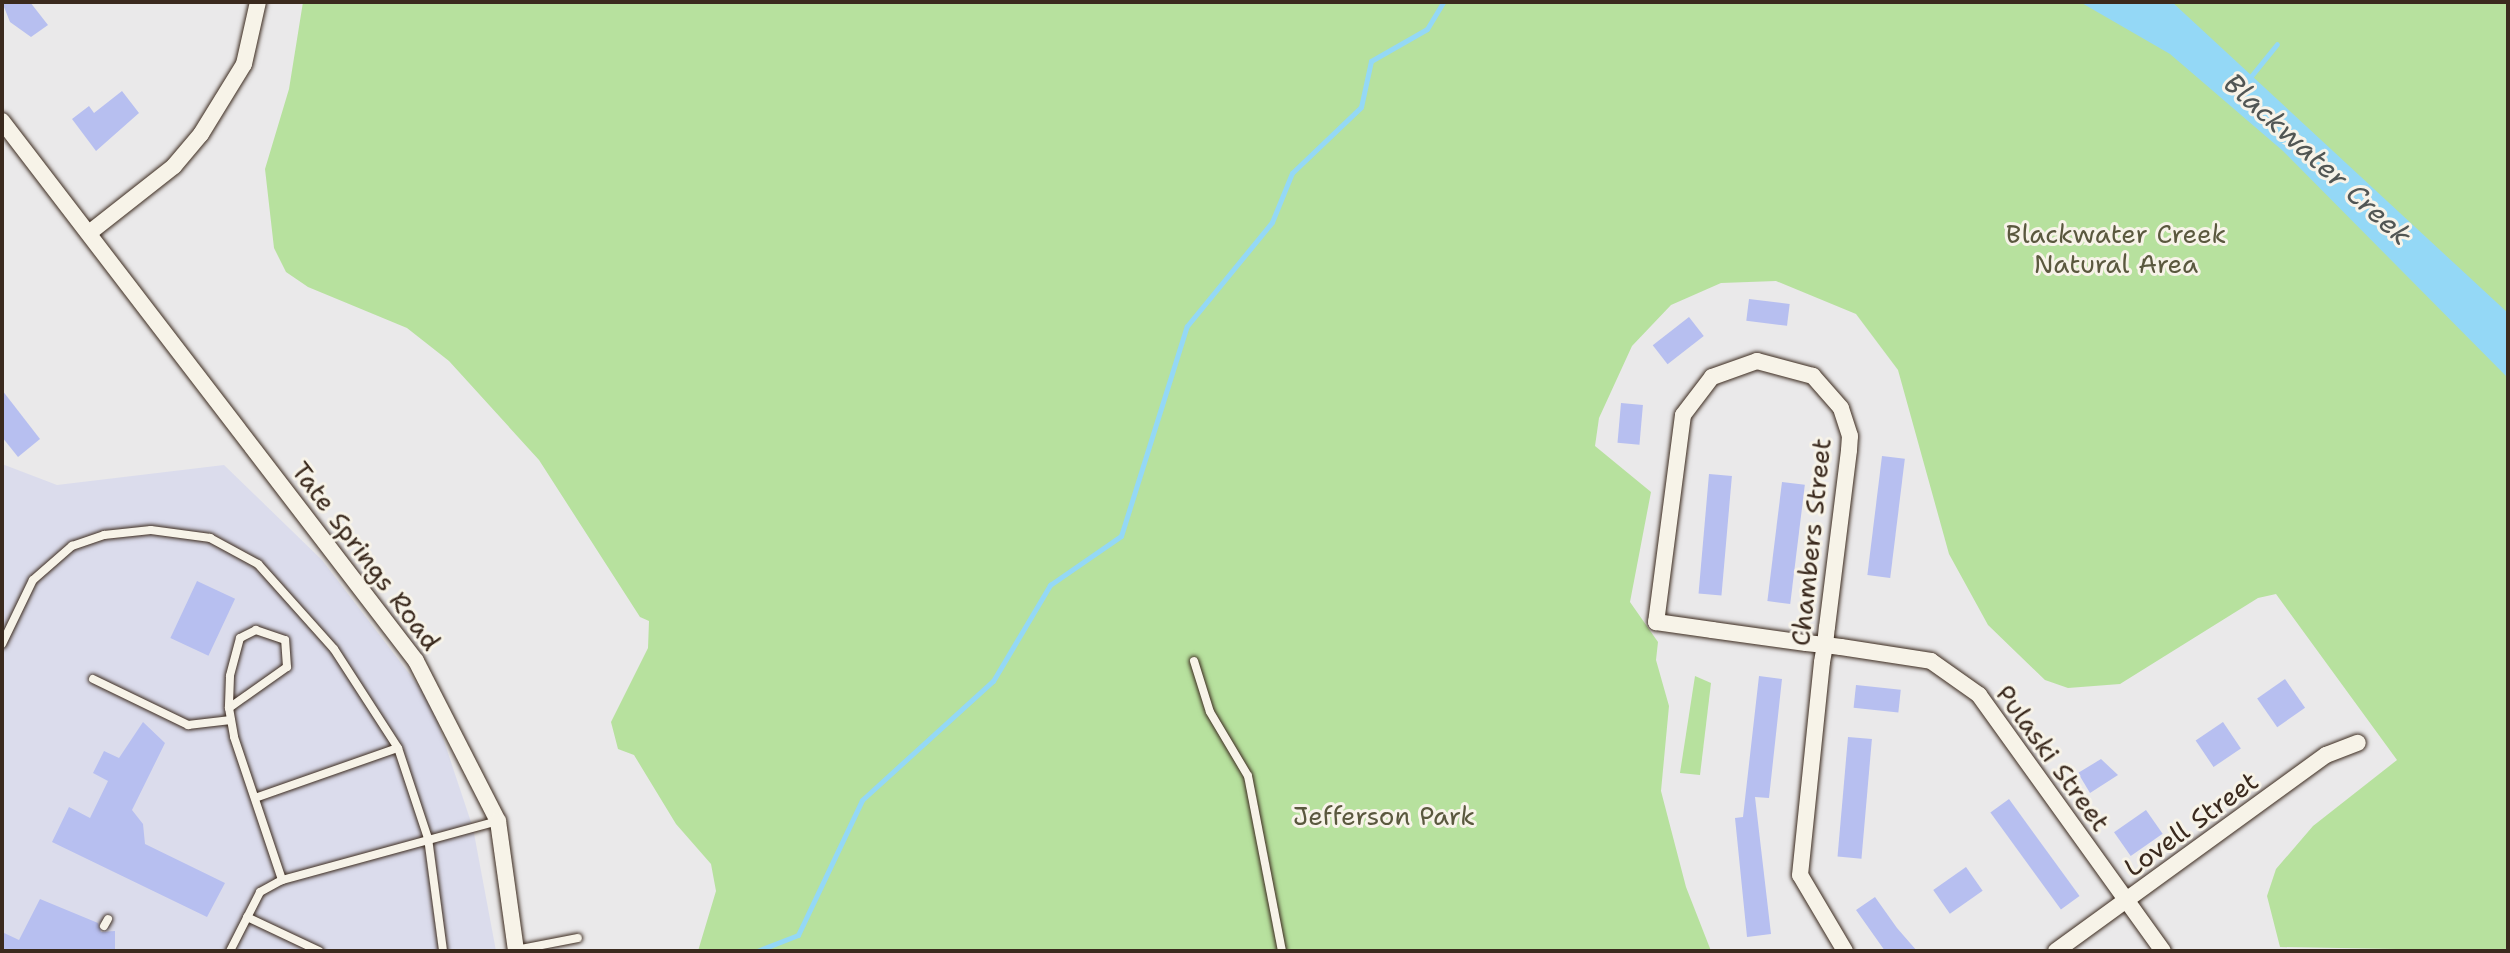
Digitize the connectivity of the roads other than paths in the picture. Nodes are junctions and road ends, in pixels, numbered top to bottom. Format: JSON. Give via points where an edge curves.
{"nodes":[{"id":1,"x":258,"y":2,"type":"edge"},
{"id":2,"x":2,"y":121,"type":"edge"},
{"id":3,"x":89,"y":233,"type":"junction"},
{"id":4,"x":1656,"y":622,"type":"joint"},
{"id":5,"x":2,"y":644,"type":"edge"},
{"id":6,"x":1825,"y":645,"type":"junction"},
{"id":7,"x":1194,"y":661,"type":"dead end"},
{"id":8,"x":93,"y":679,"type":"dead end"},
{"id":9,"x":229,"y":708,"type":"junction"},
{"id":10,"x":231,"y":720,"type":"junction"},
{"id":11,"x":2358,"y":743,"type":"dead end"},
{"id":12,"x":398,"y":748,"type":"junction"},
{"id":13,"x":255,"y":798,"type":"junction"},
{"id":14,"x":498,"y":821,"type":"junction"},
{"id":15,"x":428,"y":838,"type":"junction"},
{"id":16,"x":282,"y":880,"type":"junction"},
{"id":17,"x":2126,"y":901,"type":"junction"},
{"id":18,"x":247,"y":917,"type":"junction"},
{"id":19,"x":578,"y":938,"type":"dead end"},
{"id":20,"x":230,"y":951,"type":"edge"},
{"id":21,"x":318,"y":951,"type":"edge"},
{"id":22,"x":443,"y":951,"type":"edge"},
{"id":23,"x":516,"y":951,"type":"edge"},
{"id":24,"x":1282,"y":951,"type":"edge"},
{"id":25,"x":1845,"y":951,"type":"edge"},
{"id":26,"x":2056,"y":951,"type":"edge"},
{"id":27,"x":2163,"y":951,"type":"edge"}],
"edges":[{"from":1,"to":3,"type":"street","via":[[244,64],[207,125],[174,166]]},
{"from":2,"to":3,"type":"street","name":"Tate Springs Road"},
{"from":3,"to":14,"type":"street","name":"Tate Springs Road","via":[[416,661]]},
{"from":4,"to":6,"type":"street","name":"Pulaski Street"},
{"from":4,"to":6,"type":"street","name":"Chambers Street","via":[[1683,415],[1719,373],[1773,361],[1801,369],[1824,385],[1850,436]]},
{"from":5,"to":12,"type":"lane","via":[[33,580],[72,547],[151,530],[210,538],[258,564],[285,592],[334,649]]},
{"from":6,"to":17,"type":"street","name":"Pulaski Street","via":[[1931,661],[1979,695]]},
{"from":6,"to":25,"type":"street","name":"Chambers Street","via":[[1800,875]]},
{"from":7,"to":24,"type":"lane","via":[[1210,712],[1248,776]]},
{"from":8,"to":10,"type":"lane","via":[[188,724]]},
{"from":9,"to":9,"type":"lane","via":[[287,667],[285,640],[256,630],[240,638],[232,656]]},
{"from":9,"to":10,"type":"lane"},
{"from":10,"to":13,"type":"lane"},
{"from":11,"to":17,"type":"street","name":"Lovell Street","via":[[2326,755]]},
{"from":12,"to":13,"type":"lane"},
{"from":12,"to":15,"type":"lane"},
{"from":13,"to":16,"type":"lane"},
{"from":14,"to":15,"type":"lane"},
{"from":14,"to":23,"type":"street","name":"Tate Springs Road"},
{"from":15,"to":16,"type":"lane"},
{"from":15,"to":22,"type":"lane"},
{"from":16,"to":18,"type":"lane","via":[[260,892]]},
{"from":17,"to":26,"type":"street","name":"Lovell Street"},
{"from":17,"to":27,"type":"street","name":"Pulaski Street"},
{"from":18,"to":20,"type":"lane"},
{"from":18,"to":21,"type":"lane"},
{"from":19,"to":23,"type":"lane"}]}
